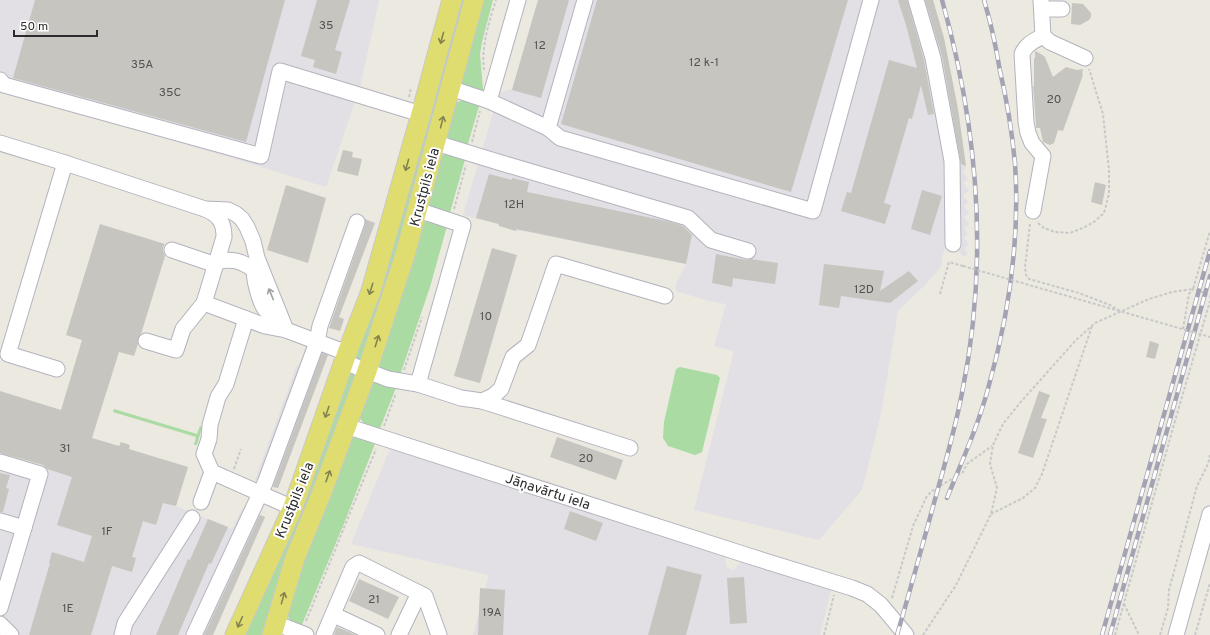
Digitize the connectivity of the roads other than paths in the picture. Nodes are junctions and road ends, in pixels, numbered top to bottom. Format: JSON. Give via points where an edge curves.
{"nodes":[{"id":1,"x":452,"y":0,"type":"edge"},
{"id":2,"x":474,"y":0,"type":"edge"},
{"id":3,"x":518,"y":0,"type":"edge"},
{"id":4,"x":585,"y":0,"type":"edge"},
{"id":5,"x":871,"y":0,"type":"edge"},
{"id":6,"x":916,"y":0,"type":"edge"},
{"id":7,"x":1042,"y":4,"type":"edge"},
{"id":8,"x":1062,"y":9,"type":"dead end"},
{"id":9,"x":1043,"y":36,"type":"junction"},
{"id":10,"x":1085,"y":58,"type":"road end"},
{"id":11,"x":0,"y":80,"type":"edge"},
{"id":12,"x":450,"y":88,"type":"junction"},
{"id":13,"x":486,"y":100,"type":"junction"},
{"id":14,"x":422,"y":114,"type":"junction"},
{"id":15,"x":548,"y":128,"type":"junction"},
{"id":16,"x":0,"y":143,"type":"edge"},
{"id":17,"x":436,"y":143,"type":"junction"},
{"id":18,"x":65,"y":163,"type":"junction"},
{"id":19,"x":205,"y":209,"type":"junction"},
{"id":20,"x":418,"y":210,"type":"junction"},
{"id":21,"x":1033,"y":211,"type":"road end"},
{"id":22,"x":357,"y":222,"type":"dead end"},
{"id":23,"x":953,"y":244,"type":"dead end"},
{"id":24,"x":172,"y":250,"type":"dead end"},
{"id":25,"x":748,"y":251,"type":"dead end"},
{"id":26,"x":216,"y":263,"type":"junction"},
{"id":27,"x":255,"y":264,"type":"junction"},
{"id":28,"x":665,"y":296,"type":"dead end"},
{"id":29,"x":204,"y":303,"type":"junction"},
{"id":30,"x":246,"y":319,"type":"junction"},
{"id":31,"x":286,"y":330,"type":"junction"},
{"id":32,"x":6,"y":335,"type":"edge"},
{"id":33,"x":146,"y":340,"type":"dead end"},
{"id":34,"x":317,"y":342,"type":"junction"},
{"id":35,"x":346,"y":358,"type":"junction"},
{"id":36,"x":57,"y":369,"type":"dead end"},
{"id":37,"x":367,"y":371,"type":"junction"},
{"id":38,"x":418,"y":384,"type":"junction"},
{"id":39,"x":482,"y":401,"type":"junction"},
{"id":40,"x":210,"y":425,"type":"junction"},
{"id":41,"x":346,"y":426,"type":"junction"},
{"id":42,"x":630,"y":448,"type":"dead end"},
{"id":43,"x":197,"y":452,"type":"dead end"},
{"id":44,"x":0,"y":462,"type":"edge"},
{"id":45,"x":212,"y":472,"type":"junction"},
{"id":46,"x":260,"y":493,"type":"junction"},
{"id":47,"x":201,"y":502,"type":"dead end"},
{"id":48,"x":294,"y":507,"type":"junction"},
{"id":49,"x":1210,"y":514,"type":"edge"},
{"id":50,"x":192,"y":518,"type":"dead end"},
{"id":51,"x":0,"y":521,"type":"edge"},
{"id":52,"x":24,"y":528,"type":"junction"},
{"id":53,"x":419,"y":593,"type":"junction"},
{"id":54,"x":0,"y":608,"type":"edge"},
{"id":55,"x":334,"y":615,"type":"junction"},
{"id":56,"x":0,"y":624,"type":"edge"},
{"id":57,"x":273,"y":629,"type":"edge"},
{"id":58,"x":304,"y":634,"type":"edge"},
{"id":59,"x":11,"y":635,"type":"edge"},
{"id":60,"x":122,"y":635,"type":"edge"},
{"id":61,"x":194,"y":635,"type":"edge"},
{"id":62,"x":235,"y":635,"type":"edge"},
{"id":63,"x":324,"y":635,"type":"edge"},
{"id":64,"x":377,"y":635,"type":"edge"},
{"id":65,"x":399,"y":635,"type":"edge"},
{"id":66,"x":439,"y":635,"type":"edge"},
{"id":67,"x":906,"y":635,"type":"edge"},
{"id":68,"x":1176,"y":635,"type":"edge"}],
"edges":[{"from":1,"to":14,"type":"main road","name":"Krustpils iela","one_way":true},
{"from":2,"to":12,"type":"main road","name":"Krustpils iela"},
{"from":3,"to":13,"type":"street"},
{"from":4,"to":15,"type":"street"},
{"from":5,"to":15,"type":"street","via":[[813,210],[560,138]]},
{"from":6,"to":23,"type":"street","via":[[933,58],[952,161]]},
{"from":7,"to":8,"type":"street"},
{"from":7,"to":9,"type":"street"},
{"from":9,"to":10,"type":"street","via":[[1050,42]]},
{"from":9,"to":21,"type":"street","via":[[1030,42],[1022,54],[1028,133],[1032,143],[1043,156]]},
{"from":11,"to":14,"type":"street","via":[[4,85],[261,156],[280,71]]},
{"from":12,"to":13,"type":"street"},
{"from":17,"to":12,"type":"main road","name":"Krustpils iela","one_way":true},
{"from":13,"to":15,"type":"street"},
{"from":14,"to":35,"type":"main road","name":"Krustpils iela","one_way":true,"via":[[371,291]]},
{"from":16,"to":18,"type":"street"},
{"from":17,"to":20,"type":"main road","name":"Krustpils iela"},
{"from":17,"to":25,"type":"street","via":[[688,218],[711,240]]},
{"from":18,"to":19,"type":"street"},
{"from":18,"to":32,"type":"street"},
{"from":19,"to":26,"type":"street","via":[[214,212],[224,227],[224,237]]},
{"from":19,"to":27,"type":"street","via":[[228,210],[242,219],[253,241]]},
{"from":37,"to":20,"type":"main road","name":"Krustpils iela","one_way":true},
{"from":20,"to":38,"type":"street","via":[[463,225]]},
{"from":22,"to":34,"type":"street","via":[[322,318]]},
{"from":24,"to":26,"type":"street"},
{"from":26,"to":27,"type":"street","via":[[232,260]]},
{"from":26,"to":29,"type":"street"},
{"from":31,"to":27,"type":"street","one_way":true},
{"from":28,"to":39,"type":"street","via":[[556,264],[528,345],[513,357],[502,389]]},
{"from":29,"to":30,"type":"street"},
{"from":29,"to":33,"type":"street","via":[[183,329],[176,350]]},
{"from":30,"to":31,"type":"street"},
{"from":30,"to":40,"type":"street"},
{"from":31,"to":34,"type":"street"},
{"from":32,"to":36,"type":"street","via":[[8,354]]},
{"from":34,"to":35,"type":"street"},
{"from":34,"to":46,"type":"street"},
{"from":35,"to":37,"type":"street"},
{"from":35,"to":48,"type":"main road","name":"Krustpils iela","one_way":true},
{"from":37,"to":38,"type":"street","via":[[388,379]]},
{"from":37,"to":41,"type":"main road","name":"Krustpils iela"},
{"from":38,"to":39,"type":"street","via":[[461,398]]},
{"from":39,"to":42,"type":"street"},
{"from":40,"to":43,"type":"street","via":[[202,437]]},
{"from":40,"to":45,"type":"street","via":[[204,454]]},
{"from":57,"to":41,"type":"main road","name":"Krustpils iela","one_way":true,"via":[[295,558]]},
{"from":41,"to":67,"type":"street","name":"Jāņavārtu iela","via":[[867,594],[888,612]]},
{"from":44,"to":52,"type":"street","via":[[40,474]]},
{"from":45,"to":46,"type":"street"},
{"from":45,"to":47,"type":"street"},
{"from":46,"to":48,"type":"street"},
{"from":46,"to":61,"type":"street"},
{"from":48,"to":62,"type":"main road","name":"Krustpils iela","one_way":true},
{"from":49,"to":68,"type":"street"},
{"from":50,"to":60,"type":"street","via":[[125,623]]},
{"from":51,"to":52,"type":"street"},
{"from":52,"to":54,"type":"street"},
{"from":53,"to":55,"type":"street","via":[[359,563],[353,567]]},
{"from":53,"to":65,"type":"street"},
{"from":53,"to":66,"type":"street","via":[[425,596]]},
{"from":55,"to":63,"type":"street"},
{"from":55,"to":64,"type":"street"},
{"from":56,"to":59,"type":"street"},
{"from":57,"to":58,"type":"street"}]}
